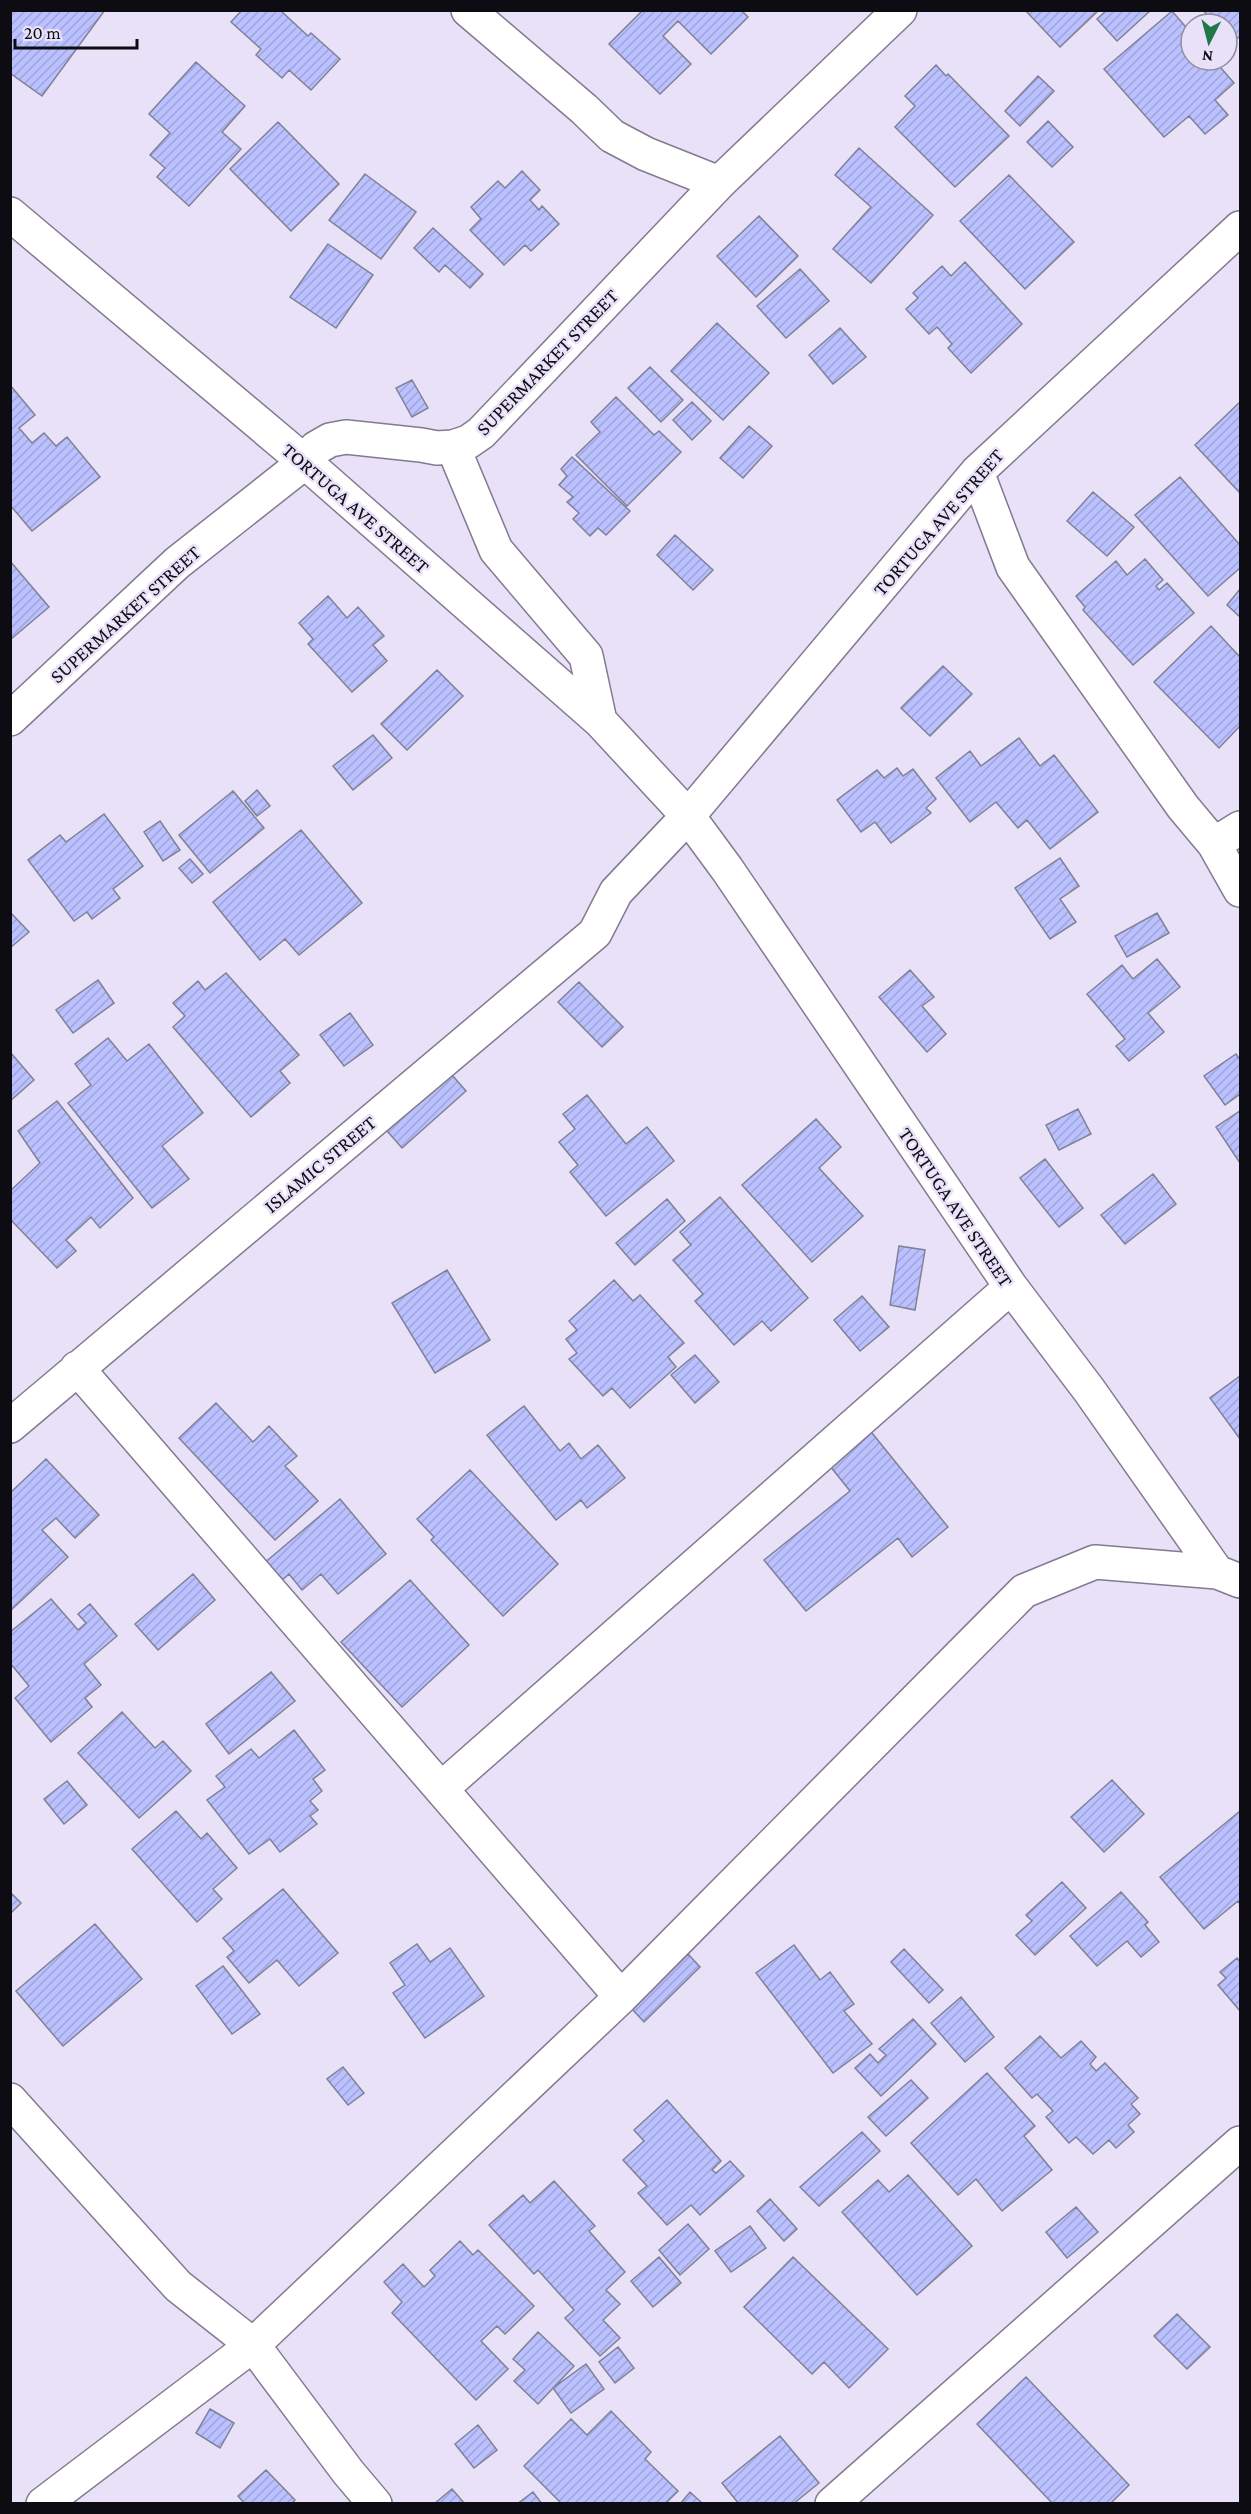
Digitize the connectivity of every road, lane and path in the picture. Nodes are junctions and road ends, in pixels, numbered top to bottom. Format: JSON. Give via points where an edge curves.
{"nodes":[{"id":1,"x":468,"y":10,"type":"edge"},
{"id":2,"x":900,"y":10,"type":"edge"},
{"id":3,"x":718,"y":183,"type":"junction"},
{"id":4,"x":10,"y":214,"type":"edge"},
{"id":5,"x":1240,"y":228,"type":"edge"},
{"id":6,"x":453,"y":447,"type":"junction"},
{"id":7,"x":305,"y":462,"type":"junction"},
{"id":8,"x":977,"y":472,"type":"junction"},
{"id":9,"x":10,"y":719,"type":"edge"},
{"id":10,"x":600,"y":721,"type":"junction"},
{"id":11,"x":688,"y":816,"type":"junction"},
{"id":12,"x":1227,"y":836,"type":"edge"},
{"id":13,"x":1240,"y":890,"type":"edge"},
{"id":14,"x":1011,"y":1287,"type":"junction"},
{"id":15,"x":77,"y":1368,"type":"junction"},
{"id":16,"x":10,"y":1426,"type":"edge"},
{"id":17,"x":1229,"y":1576,"type":"edge"},
{"id":18,"x":441,"y":1789,"type":"junction"},
{"id":19,"x":621,"y":1997,"type":"junction"},
{"id":20,"x":10,"y":2100,"type":"edge"},
{"id":21,"x":1240,"y":2143,"type":"edge"},
{"id":22,"x":253,"y":2345,"type":"junction"},
{"id":23,"x":43,"y":2504,"type":"edge"},
{"id":24,"x":375,"y":2504,"type":"edge"},
{"id":25,"x":832,"y":2504,"type":"edge"}],
"edges":[{"from":1,"to":3,"type":"street","via":[[612,136]]},
{"from":2,"to":3,"type":"street","name":"SUPERMARKET STREET"},
{"from":3,"to":6,"type":"street","name":"SUPERMARKET STREET","via":[[481,433]]},
{"from":4,"to":7,"type":"street","name":"TORTUGA AVE STREET"},
{"from":5,"to":8,"type":"street","name":"TORTUGA AVE STREET"},
{"from":6,"to":7,"type":"street","name":"SUPERMARKET STREET","via":[[346,437],[316,448]]},
{"from":6,"to":10,"type":"street","via":[[496,550],[586,656]]},
{"from":7,"to":9,"type":"street","name":"SUPERMARKET STREET","via":[[177,563]]},
{"from":7,"to":10,"type":"street","name":"TORTUGA AVE STREET"},
{"from":8,"to":11,"type":"street","name":"TORTUGA AVE STREET"},
{"from":8,"to":12,"type":"street","via":[[1013,567],[1183,807]]},
{"from":10,"to":11,"type":"street","name":"TORTUGA AVE STREET"},
{"from":11,"to":14,"type":"street","name":"TORTUGA AVE STREET"},
{"from":11,"to":15,"type":"street","name":"ISLAMIC STREET","via":[[616,892],[595,933]]},
{"from":12,"to":13,"type":"street"},
{"from":14,"to":17,"type":"street","name":"TORTUGA AVE STREET"},
{"from":14,"to":18,"type":"street"},
{"from":15,"to":16,"type":"street","name":"ISLAMIC STREET"},
{"from":15,"to":18,"type":"street"},
{"from":17,"to":19,"type":"street","via":[[1095,1562],[1024,1591]]},
{"from":18,"to":19,"type":"street"},
{"from":19,"to":22,"type":"street"},
{"from":20,"to":22,"type":"street","via":[[178,2286]]},
{"from":21,"to":25,"type":"street"},
{"from":22,"to":23,"type":"street"},
{"from":22,"to":24,"type":"street"}]}
